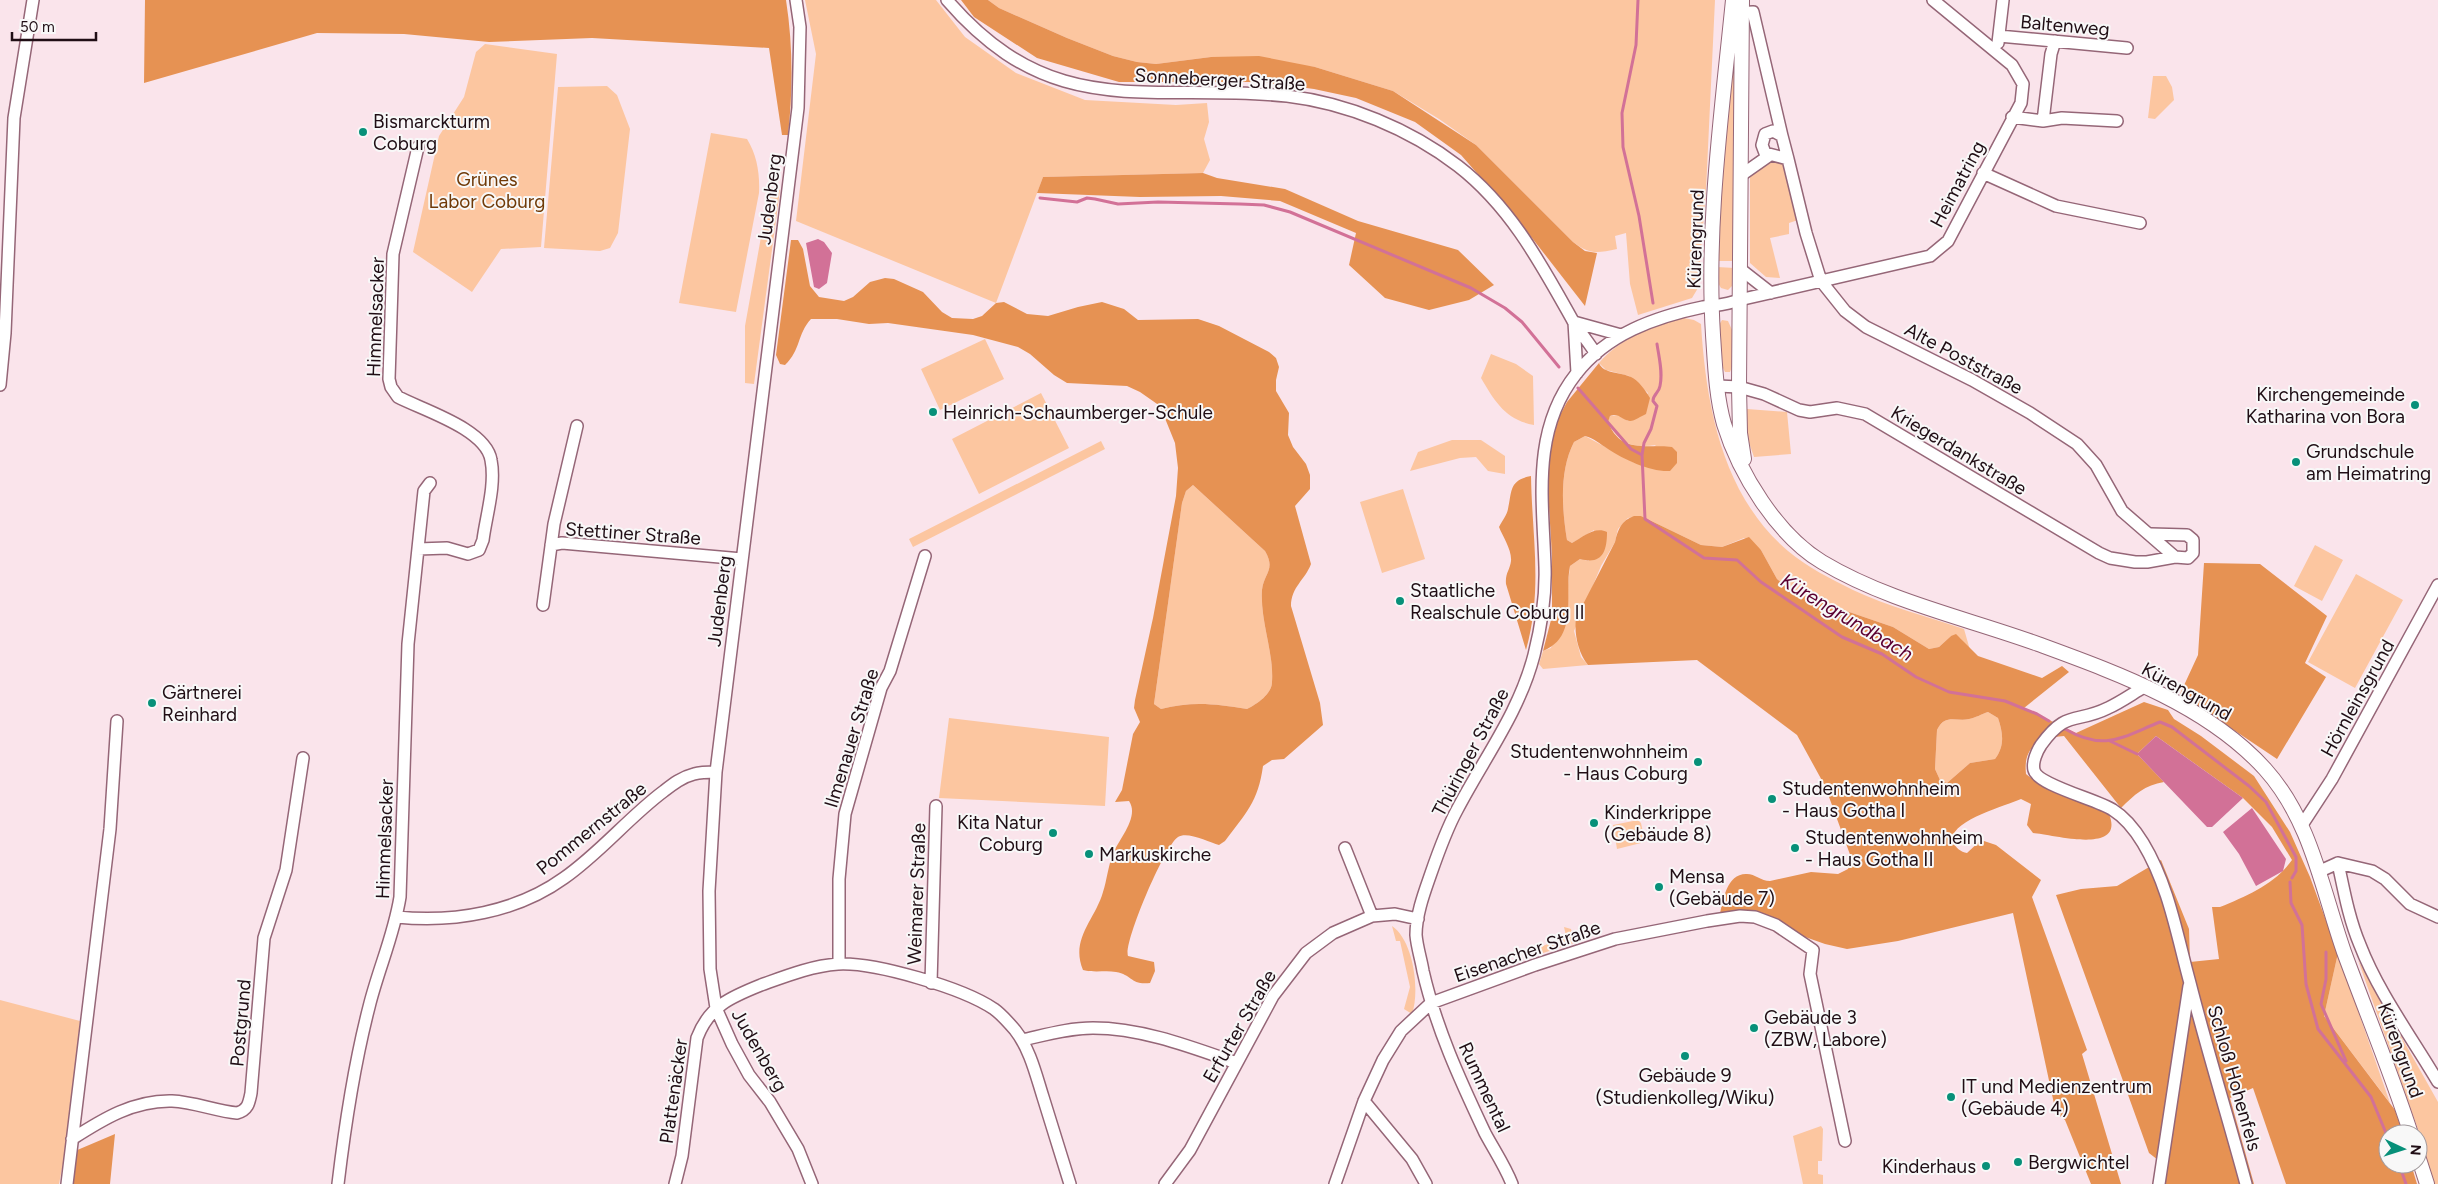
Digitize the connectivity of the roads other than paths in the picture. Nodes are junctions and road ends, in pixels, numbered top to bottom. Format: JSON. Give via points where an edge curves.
{"nodes":[{"id":1,"x":33,"y":0,"type":"edge"},
{"id":2,"x":796,"y":0,"type":"edge"},
{"id":3,"x":947,"y":0,"type":"edge"},
{"id":4,"x":1933,"y":0,"type":"edge"},
{"id":5,"x":2003,"y":0,"type":"edge"},
{"id":6,"x":1737,"y":7,"type":"edge"},
{"id":7,"x":1999,"y":36,"type":"junction"},
{"id":8,"x":2055,"y":41,"type":"junction"},
{"id":9,"x":2127,"y":48,"type":"dead end"},
{"id":10,"x":1998,"y":52,"type":"junction"},
{"id":11,"x":2012,"y":117,"type":"junction"},
{"id":12,"x":2043,"y":121,"type":"junction"},
{"id":13,"x":2117,"y":121,"type":"dead end"},
{"id":14,"x":1782,"y":136,"type":"junction"},
{"id":15,"x":418,"y":147,"type":"dead end"},
{"id":16,"x":1770,"y":155,"type":"junction"},
{"id":17,"x":1788,"y":159,"type":"junction"},
{"id":18,"x":1983,"y":173,"type":"junction"},
{"id":19,"x":1740,"y":176,"type":"junction"},
{"id":20,"x":2140,"y":222,"type":"dead end"},
{"id":21,"x":1739,"y":268,"type":"junction"},
{"id":22,"x":1821,"y":281,"type":"junction"},
{"id":23,"x":1771,"y":293,"type":"junction"},
{"id":24,"x":1739,"y":300,"type":"junction"},
{"id":25,"x":1711,"y":306,"type":"junction"},
{"id":26,"x":1574,"y":322,"type":"junction"},
{"id":27,"x":1621,"y":335,"type":"junction"},
{"id":28,"x":1599,"y":351,"type":"junction"},
{"id":29,"x":1576,"y":373,"type":"junction"},
{"id":30,"x":0,"y":385,"type":"edge"},
{"id":31,"x":1718,"y":386,"type":"junction"},
{"id":32,"x":1739,"y":387,"type":"junction"},
{"id":33,"x":577,"y":426,"type":"dead end"},
{"id":34,"x":1747,"y":474,"type":"junction"},
{"id":35,"x":430,"y":482,"type":"dead end"},
{"id":36,"x":2151,"y":534,"type":"junction"},
{"id":37,"x":551,"y":545,"type":"junction"},
{"id":38,"x":418,"y":549,"type":"junction"},
{"id":39,"x":925,"y":556,"type":"dead end"},
{"id":40,"x":2175,"y":557,"type":"junction"},
{"id":41,"x":742,"y":559,"type":"junction"},
{"id":42,"x":2438,"y":585,"type":"edge"},
{"id":43,"x":543,"y":604,"type":"dead end"},
{"id":44,"x":2144,"y":687,"type":"junction"},
{"id":45,"x":117,"y":721,"type":"dead end"},
{"id":46,"x":303,"y":758,"type":"dead end"},
{"id":47,"x":716,"y":772,"type":"junction"},
{"id":48,"x":936,"y":806,"type":"dead end"},
{"id":49,"x":2302,"y":826,"type":"junction"},
{"id":50,"x":1346,"y":848,"type":"dead end"},
{"id":51,"x":2338,"y":864,"type":"junction"},
{"id":52,"x":2318,"y":872,"type":"junction"},
{"id":53,"x":1372,"y":916,"type":"junction"},
{"id":54,"x":397,"y":917,"type":"junction"},
{"id":55,"x":2438,"y":917,"type":"edge"},
{"id":56,"x":1418,"y":919,"type":"junction"},
{"id":57,"x":839,"y":964,"type":"junction"},
{"id":58,"x":2190,"y":982,"type":"junction"},
{"id":59,"x":931,"y":983,"type":"junction"},
{"id":60,"x":1431,"y":1004,"type":"junction"},
{"id":61,"x":716,"y":1008,"type":"junction"},
{"id":62,"x":1022,"y":1040,"type":"junction"},
{"id":63,"x":1237,"y":1063,"type":"junction"},
{"id":64,"x":2438,"y":1082,"type":"edge"},
{"id":65,"x":1364,"y":1101,"type":"junction"},
{"id":66,"x":2407,"y":1124,"type":"edge"},
{"id":67,"x":72,"y":1138,"type":"junction"},
{"id":68,"x":1845,"y":1141,"type":"dead end"},
{"id":69,"x":67,"y":1184,"type":"edge"},
{"id":70,"x":338,"y":1184,"type":"edge"},
{"id":71,"x":675,"y":1184,"type":"edge"},
{"id":72,"x":812,"y":1184,"type":"edge"},
{"id":73,"x":1070,"y":1184,"type":"edge"},
{"id":74,"x":1165,"y":1184,"type":"edge"},
{"id":75,"x":1335,"y":1184,"type":"edge"},
{"id":76,"x":1426,"y":1184,"type":"edge"},
{"id":77,"x":1512,"y":1184,"type":"edge"},
{"id":78,"x":2159,"y":1184,"type":"edge"},
{"id":79,"x":2246,"y":1184,"type":"edge"}],
"edges":[{"from":1,"to":30,"type":"street","via":[[14,118],[6,333]]},
{"from":2,"to":41,"type":"street","name":"Judenberg","via":[[800,27],[798,108]]},
{"from":3,"to":26,"type":"street","name":"Sonneberger Straße","via":[[977,33],[1003,53],[1022,66],[1063,82],[1117,92],[1248,94],[1307,99],[1372,118],[1416,139],[1457,165],[1504,210],[1538,257]]},
{"from":4,"to":10,"type":"street","name":"Heimatring"},
{"from":5,"to":7,"type":"street","name":"Baltenweg"},
{"from":6,"to":14,"type":"street","name":"Alte Poststraße","via":[[1753,12]]},
{"from":6,"to":19,"type":"main road","name":"Kürengrund"},
{"from":6,"to":25,"type":"main road","name":"Kürengrund","via":[[1713,228]]},
{"from":7,"to":8,"type":"street","name":"Baltenweg"},
{"from":7,"to":10,"type":"street","name":"Baltenweg"},
{"from":8,"to":9,"type":"street","name":"Baltenweg"},
{"from":8,"to":12,"type":"street"},
{"from":10,"to":11,"type":"street","name":"Heimatring","via":[[2012,65],[2023,84],[2021,103]]},
{"from":11,"to":12,"type":"street"},
{"from":11,"to":18,"type":"street","name":"Heimatring"},
{"from":12,"to":13,"type":"street","via":[[2062,118]]},
{"from":14,"to":16,"type":"street","via":[[1773,131],[1765,134],[1762,145]]},
{"from":14,"to":17,"type":"street","name":"Alte Poststraße"},
{"from":15,"to":38,"type":"street","name":"Himmelsacker","via":[[393,254],[389,379],[398,397],[474,434],[489,452],[492,477],[483,540],[477,552]]},
{"from":16,"to":17,"type":"street"},
{"from":16,"to":19,"type":"street"},
{"from":17,"to":22,"type":"street","name":"Alte Poststraße"},
{"from":18,"to":20,"type":"street","via":[[2056,206]]},
{"from":18,"to":22,"type":"street","name":"Heimatring","via":[[1948,241],[1930,256]]},
{"from":19,"to":21,"type":"main road","name":"Kürengrund"},
{"from":21,"to":23,"type":"street"},
{"from":21,"to":24,"type":"main road","name":"Kürengrund"},
{"from":22,"to":23,"type":"street","name":"Heimatring"},
{"from":22,"to":36,"type":"street","name":"Alte Poststraße","via":[[1845,311],[1866,327],[1972,380],[2077,444],[2096,465],[2122,511]]},
{"from":23,"to":24,"type":"street","name":"Heimatring"},
{"from":24,"to":25,"type":"street","name":"Heimatring","via":[[1725,300]]},
{"from":24,"to":32,"type":"main road","name":"Kürengrund"},
{"from":25,"to":27,"type":"street","name":"Thüringer Straße","via":[[1638,326]]},
{"from":25,"to":31,"type":"main road","name":"Kürengrund"},
{"from":26,"to":27,"type":"street"},
{"from":26,"to":28,"type":"street","name":"Sonneberger Straße"},
{"from":26,"to":29,"type":"street","name":"Sonneberger Straße"},
{"from":27,"to":28,"type":"street","name":"Thüringer Straße"},
{"from":28,"to":29,"type":"street","name":"Thüringer Straße"},
{"from":29,"to":56,"type":"street","name":"Thüringer Straße","via":[[1555,410],[1543,456],[1544,594],[1530,669],[1510,720],[1456,812],[1435,860]]},
{"from":31,"to":32,"type":"street","name":"Kriegerdankstraße"},
{"from":31,"to":34,"type":"main road","name":"Kürengrund","via":[[1724,422]]},
{"from":32,"to":34,"type":"main road","name":"Kürengrund","via":[[1741,449]]},
{"from":32,"to":40,"type":"street","name":"Kriegerdankstraße","via":[[1799,410],[1810,412],[1837,408],[1865,414],[2110,558],[2147,562]]},
{"from":33,"to":37,"type":"street","name":"Stettiner Straße"},
{"from":34,"to":44,"type":"main road","name":"Kürengrund","via":[[1777,522],[1820,560],[1903,598],[2063,653]]},
{"from":35,"to":38,"type":"street","name":"Himmelsacker","via":[[424,491]]},
{"from":36,"to":40,"type":"street","name":"Alte Poststraße"},
{"from":36,"to":40,"type":"street","name":"Kriegerdankstraße","via":[[2187,535],[2193,540],[2193,554],[2188,558]]},
{"from":37,"to":41,"type":"street","name":"Stettiner Straße","via":[[562,543]]},
{"from":37,"to":43,"type":"street","name":"Stettiner Straße"},
{"from":38,"to":54,"type":"street","name":"Himmelsacker","via":[[408,644],[403,869]]},
{"from":39,"to":57,"type":"street","name":"Ilmenauer Straße","via":[[890,671],[881,688],[845,814],[839,879]]},
{"from":41,"to":47,"type":"street","name":"Judenberg"},
{"from":42,"to":49,"type":"street","name":"Hörnleinsgrund","via":[[2332,779]]},
{"from":44,"to":49,"type":"main road","name":"Kürengrund","via":[[2221,730],[2244,748],[2276,782]]},
{"from":44,"to":58,"type":"street","name":"Schloß Hohenfels","via":[[2108,709],[2073,718],[2054,728],[2039,747],[2034,770],[2049,783],[2112,808],[2133,828],[2168,898]]},
{"from":45,"to":67,"type":"street","via":[[110,829]]},
{"from":46,"to":67,"type":"street","name":"Postgrund","via":[[286,870],[264,938],[248,1106],[244,1112],[237,1113],[173,1101],[136,1105],[105,1117]]},
{"from":47,"to":54,"type":"street","name":"Pommernstraße","via":[[680,779],[566,877],[528,898],[488,912],[433,919]]},
{"from":47,"to":61,"type":"street","name":"Judenberg","via":[[709,890],[710,969]]},
{"from":48,"to":59,"type":"street","name":"Weimarer Straße"},
{"from":49,"to":52,"type":"main road","name":"Kürengrund"},
{"from":50,"to":53,"type":"street"},
{"from":51,"to":52,"type":"street"},
{"from":51,"to":55,"type":"street","via":[[2372,871],[2410,904]]},
{"from":51,"to":64,"type":"street","via":[[2360,946]]},
{"from":52,"to":66,"type":"main road","name":"Kürengrund"},
{"from":53,"to":56,"type":"street","name":"Erfurter Straße","via":[[1395,914]]},
{"from":53,"to":63,"type":"street","name":"Erfurter Straße","via":[[1333,933],[1306,953],[1273,996]]},
{"from":54,"to":70,"type":"street","name":"Himmelsacker","via":[[369,1007],[351,1095]]},
{"from":56,"to":60,"type":"street","name":"Thüringer Straße","via":[[1418,948]]},
{"from":57,"to":59,"type":"street","name":"Weimarer Straße","via":[[886,969]]},
{"from":57,"to":61,"type":"street","name":"Weimarer Straße","via":[[790,974],[744,992]]},
{"from":58,"to":78,"type":"street","name":"Schloß Hohenfels"},
{"from":58,"to":79,"type":"street","name":"Schloß Hohenfels"},
{"from":59,"to":62,"type":"street","name":"Weimarer Straße","via":[[970,995],[995,1010]]},
{"from":60,"to":65,"type":"street","via":[[1401,1031]]},
{"from":60,"to":68,"type":"street","name":"Eisenacher Straße","via":[[1535,965],[1636,934],[1716,920],[1755,917],[1776,925],[1813,950],[1810,974]]},
{"from":60,"to":77,"type":"street","name":"Rummental","via":[[1466,1091]]},
{"from":61,"to":71,"type":"street","name":"Plattenäcker","via":[[702,1024],[697,1038],[682,1156]]},
{"from":61,"to":72,"type":"street","name":"Judenberg","via":[[749,1075],[770,1102],[798,1149]]},
{"from":62,"to":63,"type":"street","via":[[1094,1028],[1165,1039]]},
{"from":62,"to":73,"type":"street","name":"Weimarer Straße"},
{"from":63,"to":74,"type":"street","name":"Erfurter Straße","via":[[1190,1150]]},
{"from":65,"to":75,"type":"street"},
{"from":65,"to":76,"type":"street","via":[[1412,1160]]},
{"from":67,"to":69,"type":"street"}]}
